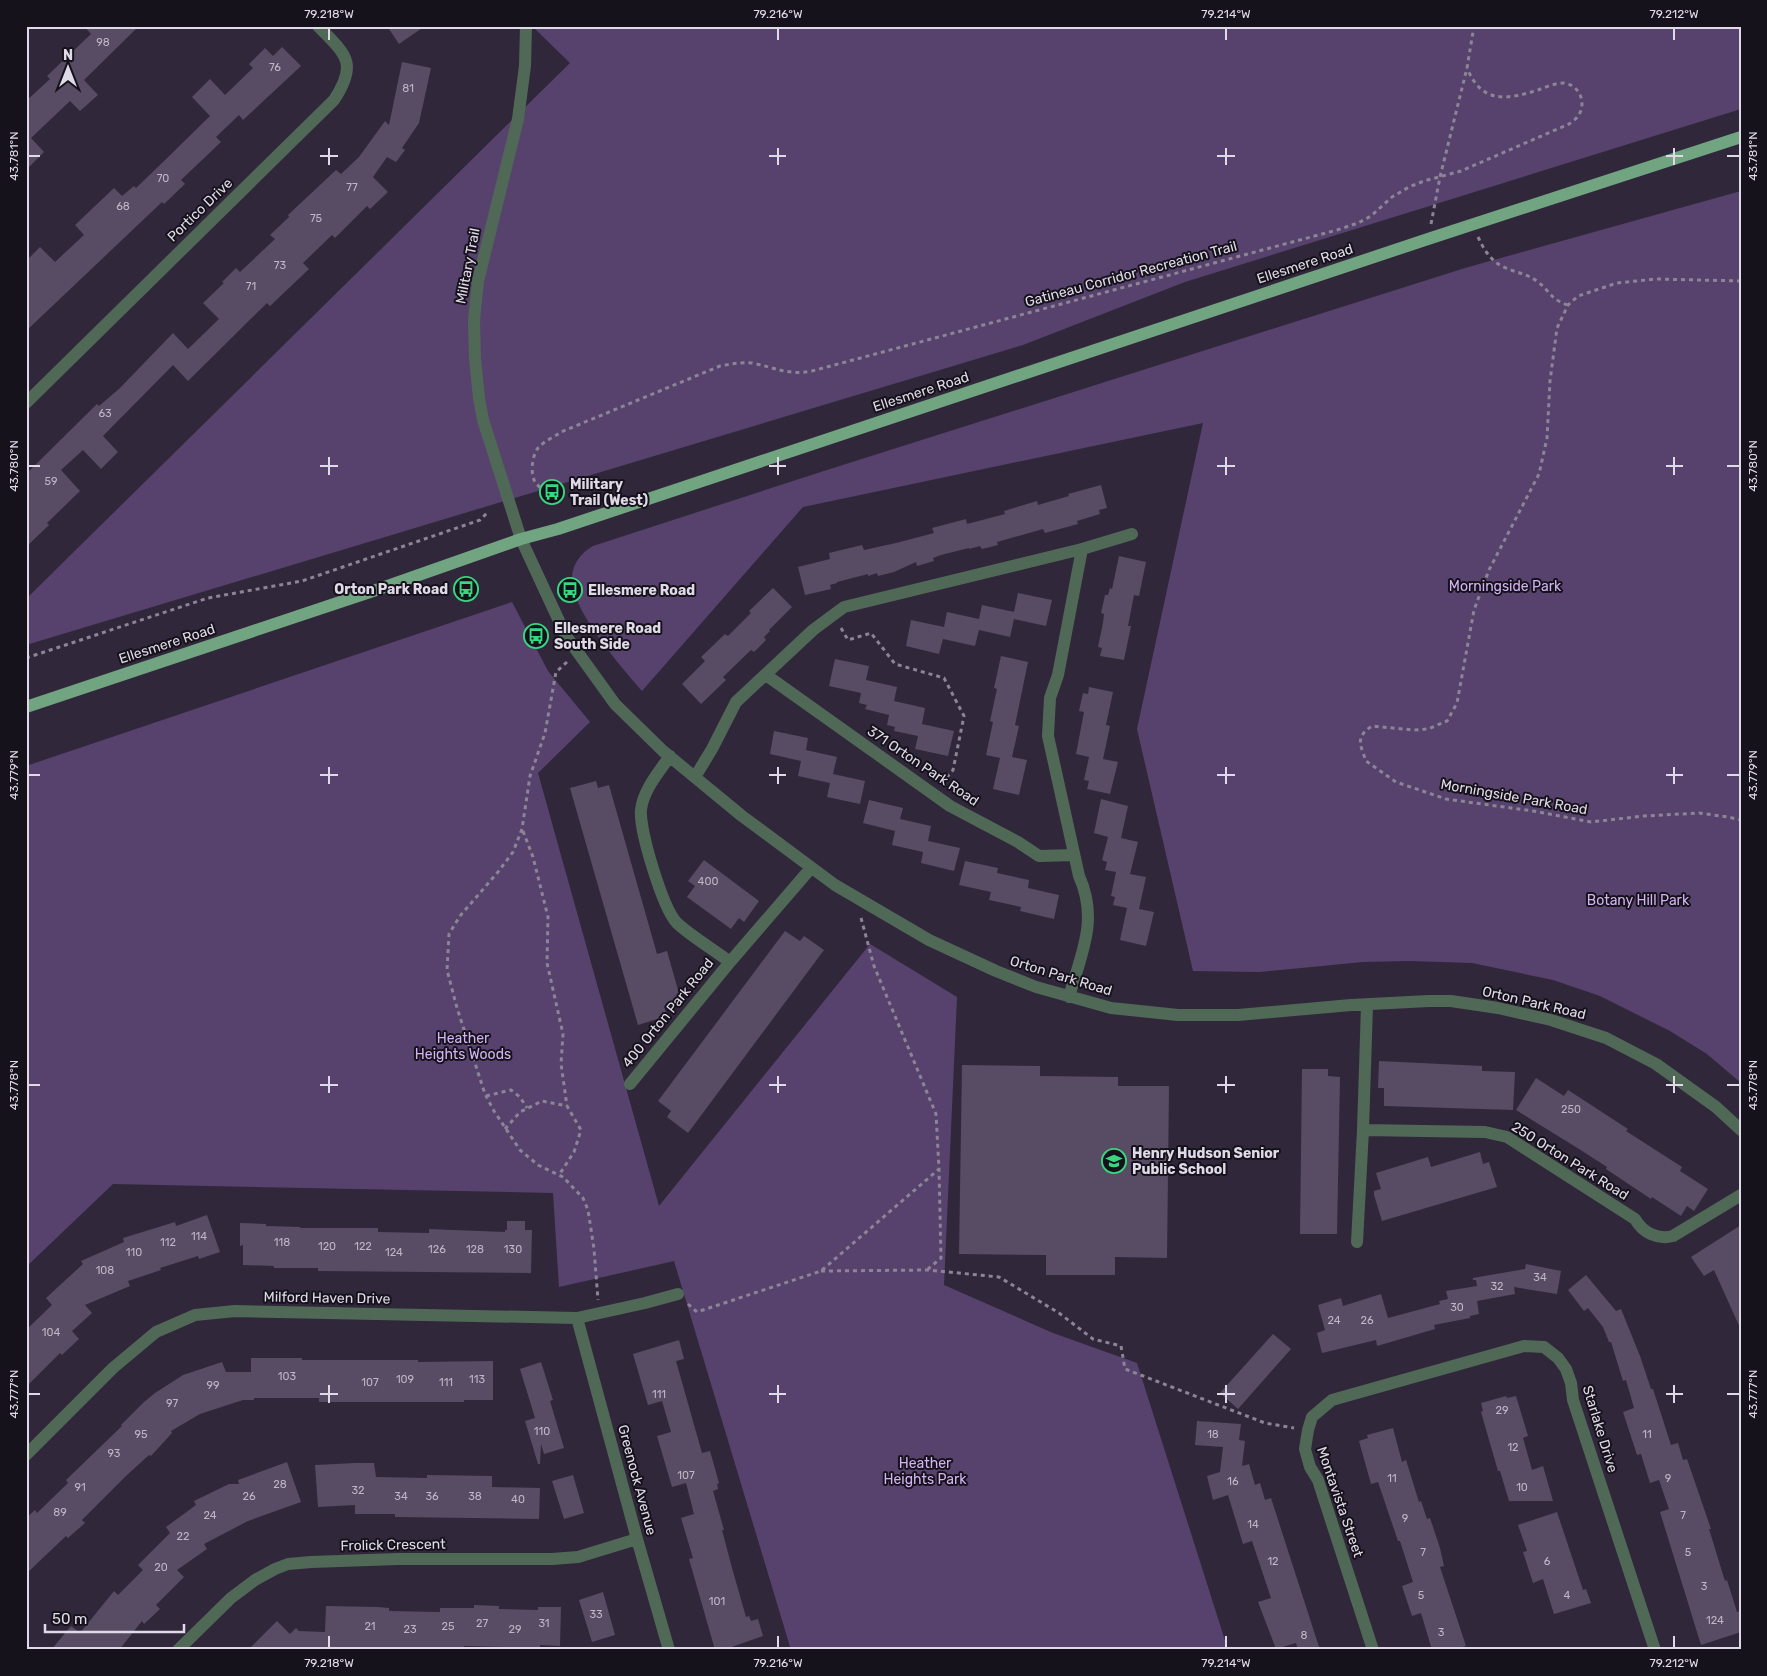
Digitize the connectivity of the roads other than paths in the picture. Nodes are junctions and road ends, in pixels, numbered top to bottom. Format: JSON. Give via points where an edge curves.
{"nodes":[{"id":1,"x":318,"y":26,"type":"edge"},
{"id":2,"x":526,"y":26,"type":"edge"},
{"id":3,"x":1735,"y":139,"type":"edge"},
{"id":4,"x":26,"y":403,"type":"edge"},
{"id":5,"x":1132,"y":534,"type":"dead end"},
{"id":6,"x":521,"y":539,"type":"junction"},
{"id":7,"x":1082,"y":549,"type":"junction"},
{"id":8,"x":766,"y":675,"type":"junction"},
{"id":9,"x":26,"y":707,"type":"edge"},
{"id":10,"x":670,"y":756,"type":"junction"},
{"id":11,"x":695,"y":776,"type":"junction"},
{"id":12,"x":1074,"y":855,"type":"junction"},
{"id":13,"x":810,"y":868,"type":"junction"},
{"id":14,"x":730,"y":962,"type":"junction"},
{"id":15,"x":1069,"y":997,"type":"junction"},
{"id":16,"x":1368,"y":1005,"type":"junction"},
{"id":17,"x":630,"y":1084,"type":"dead end"},
{"id":18,"x":1363,"y":1130,"type":"junction"},
{"id":19,"x":1741,"y":1130,"type":"edge"},
{"id":20,"x":1741,"y":1196,"type":"edge"},
{"id":21,"x":1357,"y":1242,"type":"dead end"},
{"id":22,"x":678,"y":1294,"type":"road end"},
{"id":23,"x":577,"y":1318,"type":"junction"},
{"id":24,"x":1419,"y":1375,"type":"joint"},
{"id":25,"x":26,"y":1455,"type":"edge"},
{"id":26,"x":637,"y":1539,"type":"junction"},
{"id":27,"x":178,"y":1650,"type":"edge"},
{"id":28,"x":669,"y":1650,"type":"edge"},
{"id":29,"x":1373,"y":1650,"type":"edge"},
{"id":30,"x":1655,"y":1650,"type":"edge"}],
"edges":[{"from":1,"to":4,"type":"street","name":"Portico Drive","via":[[341,50],[348,70],[334,100]]},
{"from":2,"to":6,"type":"street","name":"Military Trail","via":[[518,119],[480,273],[474,320],[478,398]]},
{"from":3,"to":6,"type":"main road","name":"Ellesmere Road"},
{"from":5,"to":7,"type":"street"},
{"from":6,"to":9,"type":"main road","name":"Ellesmere Road"},
{"from":6,"to":10,"type":"street","name":"Orton Park Road","via":[[577,653],[615,704]]},
{"from":7,"to":8,"type":"street","via":[[844,607],[813,630]]},
{"from":7,"to":12,"type":"street","via":[[1058,675],[1050,698],[1048,736]]},
{"from":8,"to":11,"type":"street","via":[[736,702]]},
{"from":8,"to":12,"type":"street","name":"371 Orton Park Road","via":[[950,806],[1039,856]]},
{"from":10,"to":11,"type":"street","name":"Orton Park Road"},
{"from":10,"to":14,"type":"street","name":"400 Orton Park Road","via":[[646,792],[641,809],[642,824],[662,896],[668,912],[677,922]]},
{"from":11,"to":13,"type":"street","name":"Orton Park Road"},
{"from":12,"to":15,"type":"street","via":[[1087,898],[1089,921]]},
{"from":13,"to":14,"type":"street","name":"400 Orton Park Road"},
{"from":13,"to":15,"type":"street","name":"Orton Park Road","via":[[945,948],[1036,987]]},
{"from":14,"to":17,"type":"street","name":"400 Orton Park Road"},
{"from":15,"to":16,"type":"street","name":"Orton Park Road","via":[[1111,1008],[1178,1015],[1238,1015]]},
{"from":16,"to":18,"type":"street"},
{"from":16,"to":19,"type":"street","name":"Orton Park Road","via":[[1451,1002],[1498,1008],[1590,1032],[1656,1064],[1716,1107]]},
{"from":18,"to":20,"type":"street","name":"250 Orton Park Road","via":[[1485,1132],[1507,1137],[1635,1219],[1640,1227],[1656,1236],[1673,1236]]},
{"from":18,"to":21,"type":"street"},
{"from":22,"to":23,"type":"street","name":"Milford Haven Drive"},
{"from":23,"to":25,"type":"street","name":"Milford Haven Drive","via":[[235,1311],[195,1315],[150,1336],[113,1368]]},
{"from":23,"to":26,"type":"street","name":"Greenock Avenue"},
{"from":24,"to":29,"type":"street","name":"Montavista Street","via":[[1332,1400],[1312,1417],[1308,1430],[1305,1450],[1318,1480]]},
{"from":24,"to":30,"type":"street","name":"Starlake Drive","via":[[1524,1346],[1544,1347],[1558,1358],[1571,1383]]},
{"from":26,"to":27,"type":"street","name":"Frolick Crescent","via":[[578,1556],[552,1559],[398,1559],[288,1564],[255,1580],[231,1598]]},
{"from":26,"to":28,"type":"street","name":"Greenock Avenue"}]}
